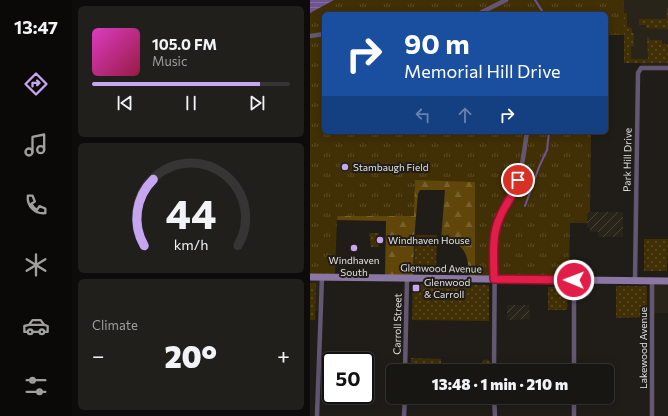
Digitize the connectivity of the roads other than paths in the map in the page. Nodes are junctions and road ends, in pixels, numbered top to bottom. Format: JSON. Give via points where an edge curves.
{"nodes":[{"id":1,"x":506,"y":0,"type":"edge"},
{"id":2,"x":482,"y":12,"type":"edge"},
{"id":3,"x":322,"y":34,"type":"edge"},
{"id":4,"x":310,"y":36,"type":"edge"},
{"id":5,"x":668,"y":68,"type":"edge"},
{"id":6,"x":527,"y":134,"type":"edge"},
{"id":7,"x":310,"y":277,"type":"edge"},
{"id":8,"x":322,"y":277,"type":"junction"},
{"id":9,"x":407,"y":278,"type":"junction"},
{"id":10,"x":494,"y":279,"type":"junction"},
{"id":11,"x":574,"y":280,"type":"junction"},
{"id":12,"x":635,"y":280,"type":"junction"},
{"id":13,"x":652,"y":280,"type":"junction"},
{"id":14,"x":668,"y":281,"type":"edge"},
{"id":15,"x":405,"y":364,"type":"edge"},
{"id":16,"x":494,"y":364,"type":"edge"},
{"id":17,"x":574,"y":364,"type":"edge"},
{"id":18,"x":405,"y":404,"type":"edge"},
{"id":19,"x":494,"y":404,"type":"edge"},
{"id":20,"x":574,"y":404,"type":"edge"},
{"id":21,"x":317,"y":416,"type":"edge"},
{"id":22,"x":404,"y":416,"type":"edge"},
{"id":23,"x":494,"y":416,"type":"edge"},
{"id":24,"x":574,"y":416,"type":"edge"},
{"id":25,"x":652,"y":416,"type":"edge"}],
"edges":[{"from":1,"to":2,"type":"street"},
{"from":3,"to":4,"type":"street"},
{"from":5,"to":12,"type":"street","name":"Park Hill Drive","via":[[641,68],[638,73]]},
{"from":6,"to":10,"type":"street","via":[[517,184],[500,215],[494,233]]},
{"from":7,"to":8,"type":"main road","name":"Glenwood Avenue"},
{"from":8,"to":9,"type":"main road","name":"Glenwood Avenue"},
{"from":8,"to":21,"type":"street"},
{"from":9,"to":10,"type":"main road","name":"Glenwood Avenue"},
{"from":9,"to":15,"type":"street","name":"Carroll Street"},
{"from":10,"to":11,"type":"main road","name":"Glenwood Avenue"},
{"from":10,"to":16,"type":"street"},
{"from":11,"to":12,"type":"main road","name":"Glenwood Avenue"},
{"from":11,"to":17,"type":"street"},
{"from":12,"to":13,"type":"main road","name":"Glenwood Avenue"},
{"from":13,"to":14,"type":"main road","name":"Glenwood Avenue"},
{"from":13,"to":25,"type":"street","name":"Lakewood Avenue"},
{"from":18,"to":22,"type":"street"},
{"from":19,"to":23,"type":"street"},
{"from":20,"to":24,"type":"street"}]}
